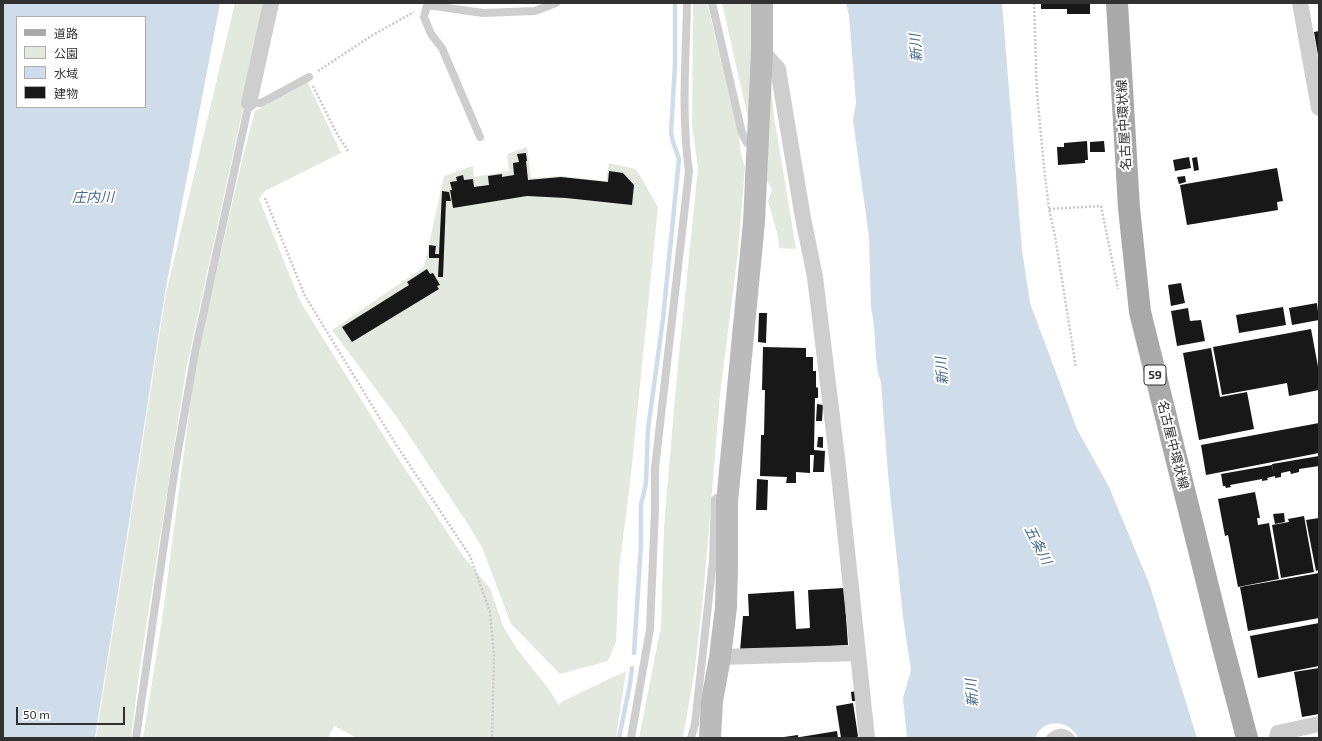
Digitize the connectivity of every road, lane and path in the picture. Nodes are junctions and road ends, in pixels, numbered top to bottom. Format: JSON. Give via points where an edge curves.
{"nodes":[{"id":1,"x":271,"y":3,"type":"edge"},
{"id":2,"x":556,"y":3,"type":"edge"},
{"id":3,"x":687,"y":3,"type":"edge"},
{"id":4,"x":712,"y":3,"type":"edge"},
{"id":5,"x":762,"y":3,"type":"edge"},
{"id":6,"x":1034,"y":3,"type":"edge"},
{"id":7,"x":1117,"y":3,"type":"edge"},
{"id":8,"x":1300,"y":3,"type":"edge"},
{"id":9,"x":427,"y":5,"type":"junction"},
{"id":10,"x":762,"y":51,"type":"junction"},
{"id":11,"x":309,"y":77,"type":"junction"},
{"id":12,"x":249,"y":102,"type":"junction"},
{"id":13,"x":1318,"y":102,"type":"edge"},
{"id":14,"x":480,"y":137,"type":"dead end"},
{"id":15,"x":758,"y":145,"type":"junction"},
{"id":16,"x":348,"y":151,"type":"dead end"},
{"id":17,"x":265,"y":198,"type":"dead end"},
{"id":18,"x":1049,"y":209,"type":"junction"},
{"id":19,"x":1118,"y":289,"type":"dead end"},
{"id":20,"x":1076,"y":368,"type":"dead end"},
{"id":21,"x":727,"y":493,"type":"junction"},
{"id":22,"x":858,"y":653,"type":"junction"},
{"id":23,"x":720,"y":657,"type":"junction"},
{"id":24,"x":1319,"y":724,"type":"edge"},
{"id":25,"x":136,"y":738,"type":"edge"},
{"id":26,"x":492,"y":738,"type":"edge"},
{"id":27,"x":631,"y":738,"type":"edge"},
{"id":28,"x":691,"y":738,"type":"edge"},
{"id":29,"x":710,"y":738,"type":"edge"},
{"id":30,"x":867,"y":738,"type":"edge"},
{"id":31,"x":1050,"y":738,"type":"edge"},
{"id":32,"x":1071,"y":738,"type":"edge"},
{"id":33,"x":1247,"y":738,"type":"edge"},
{"id":34,"x":1277,"y":738,"type":"edge"}],
"edges":[{"from":1,"to":12,"type":"street"},
{"from":2,"to":9,"type":"lane","via":[[536,11],[483,13]]},
{"from":3,"to":27,"type":"lane","via":[[684,113],[689,171],[655,468],[650,629]]},
{"from":4,"to":15,"type":"lane","via":[[742,133],[747,143]]},
{"from":5,"to":10,"type":"street"},
{"from":6,"to":18,"type":"path","via":[[1037,93]]},
{"from":7,"to":33,"type":"main road","name":"名古屋中環状線","number":"59","via":[[1129,208],[1140,312]]},
{"from":8,"to":13,"type":"street"},
{"from":9,"to":11,"type":"path","via":[[371,36]]},
{"from":9,"to":14,"type":"lane","via":[[424,17],[431,34],[442,48]]},
{"from":10,"to":15,"type":"street"},
{"from":10,"to":22,"type":"street","via":[[778,69],[815,277]]},
{"from":11,"to":12,"type":"lane","via":[[261,103]]},
{"from":11,"to":16,"type":"path"},
{"from":12,"to":25,"type":"lane","via":[[195,352],[175,468]]},
{"from":15,"to":21,"type":"street","via":[[754,222]]},
{"from":17,"to":26,"type":"path","via":[[305,296],[395,443],[470,556],[490,612],[494,656]]},
{"from":18,"to":19,"type":"path","via":[[1101,206]]},
{"from":18,"to":20,"type":"path"},
{"from":21,"to":23,"type":"street","via":[[726,600]]},
{"from":21,"to":28,"type":"lane","via":[[715,499],[713,560],[695,724]]},
{"from":22,"to":23,"type":"street"},
{"from":22,"to":30,"type":"street"},
{"from":23,"to":29,"type":"street","via":[[712,701]]},
{"from":24,"to":34,"type":"street","via":[[1278,733]]},
{"from":31,"to":32,"type":"lane","via":[[1057,733],[1064,733]]}]}
